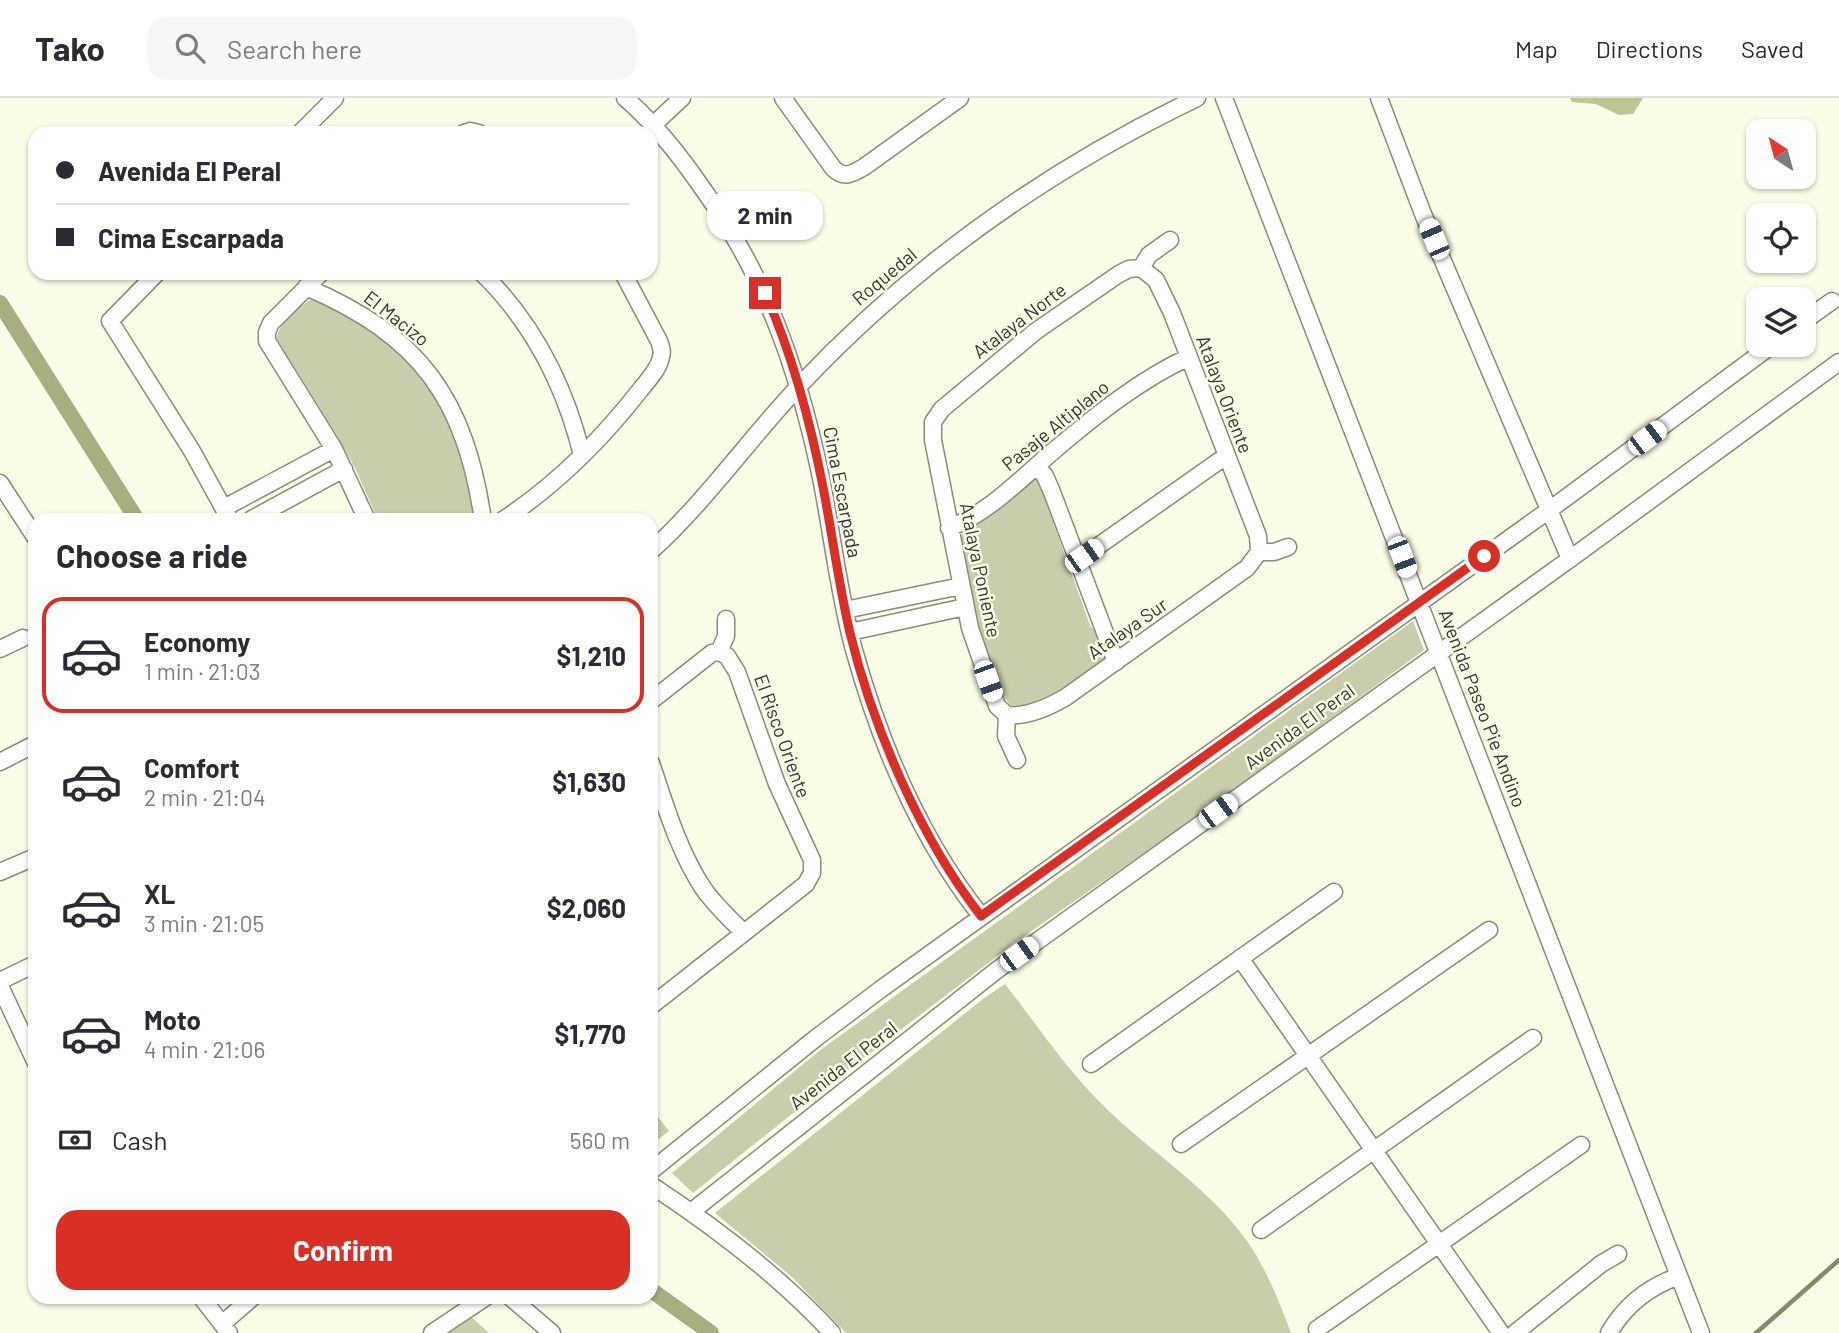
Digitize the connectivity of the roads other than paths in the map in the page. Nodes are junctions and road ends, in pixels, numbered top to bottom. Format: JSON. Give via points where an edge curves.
{"nodes":[{"id":1,"x":335,"y":98,"type":"edge"},
{"id":2,"x":682,"y":98,"type":"edge"},
{"id":3,"x":783,"y":98,"type":"edge"},
{"id":4,"x":960,"y":98,"type":"edge"},
{"id":5,"x":1197,"y":98,"type":"edge"},
{"id":6,"x":1224,"y":98,"type":"edge"},
{"id":7,"x":1379,"y":98,"type":"edge"},
{"id":8,"x":637,"y":102,"type":"edge"},
{"id":9,"x":653,"y":125,"type":"joint"},
{"id":10,"x":307,"y":126,"type":"edge"},
{"id":11,"x":658,"y":131,"type":"edge"},
{"id":12,"x":1170,"y":240,"type":"dead end"},
{"id":13,"x":1141,"y":268,"type":"junction"},
{"id":14,"x":150,"y":280,"type":"edge"},
{"id":15,"x":314,"y":280,"type":"edge"},
{"id":16,"x":488,"y":280,"type":"edge"},
{"id":17,"x":627,"y":280,"type":"edge"},
{"id":18,"x":306,"y":287,"type":"junction"},
{"id":19,"x":1832,"y":301,"type":"dead end"},
{"id":20,"x":1816,"y":312,"type":"edge"},
{"id":21,"x":1189,"y":357,"type":"junction"},
{"id":22,"x":1756,"y":357,"type":"edge"},
{"id":23,"x":1839,"y":362,"type":"edge"},
{"id":24,"x":798,"y":387,"type":"junction"},
{"id":25,"x":933,"y":422,"type":"joint"},
{"id":26,"x":334,"y":449,"type":"junction"},
{"id":27,"x":582,"y":455,"type":"junction"},
{"id":28,"x":1226,"y":456,"type":"junction"},
{"id":29,"x":1037,"y":466,"type":"junction"},
{"id":30,"x":344,"y":469,"type":"junction"},
{"id":31,"x":0,"y":483,"type":"edge"},
{"id":32,"x":1548,"y":510,"type":"junction"},
{"id":33,"x":226,"y":513,"type":"edge"},
{"id":34,"x":229,"y":513,"type":"edge"},
{"id":35,"x":263,"y":513,"type":"edge"},
{"id":36,"x":365,"y":513,"type":"edge"},
{"id":37,"x":482,"y":513,"type":"edge"},
{"id":38,"x":512,"y":513,"type":"edge"},
{"id":39,"x":28,"y":526,"type":"edge"},
{"id":40,"x":949,"y":528,"type":"junction"},
{"id":41,"x":658,"y":544,"type":"edge"},
{"id":42,"x":1288,"y":547,"type":"dead end"},
{"id":43,"x":1259,"y":552,"type":"junction"},
{"id":44,"x":1570,"y":559,"type":"junction"},
{"id":45,"x":1077,"y":561,"type":"junction"},
{"id":46,"x":961,"y":586,"type":"junction"},
{"id":47,"x":1419,"y":602,"type":"junction"},
{"id":48,"x":965,"y":607,"type":"junction"},
{"id":49,"x":845,"y":610,"type":"junction"},
{"id":50,"x":726,"y":619,"type":"dead end"},
{"id":51,"x":850,"y":632,"type":"junction"},
{"id":52,"x":23,"y":638,"type":"dead end"},
{"id":53,"x":0,"y":649,"type":"edge"},
{"id":54,"x":1439,"y":651,"type":"junction"},
{"id":55,"x":719,"y":652,"type":"junction"},
{"id":56,"x":1116,"y":662,"type":"junction"},
{"id":57,"x":658,"y":695,"type":"edge"},
{"id":58,"x":1007,"y":715,"type":"junction"},
{"id":59,"x":28,"y":748,"type":"edge"},
{"id":60,"x":1017,"y":760,"type":"dead end"},
{"id":61,"x":0,"y":762,"type":"edge"},
{"id":62,"x":658,"y":782,"type":"edge"},
{"id":63,"x":28,"y":860,"type":"edge"},
{"id":64,"x":0,"y":872,"type":"edge"},
{"id":65,"x":1334,"y":892,"type":"dead end"},
{"id":66,"x":981,"y":916,"type":"junction"},
{"id":67,"x":1489,"y":930,"type":"dead end"},
{"id":68,"x":743,"y":932,"type":"junction"},
{"id":69,"x":1240,"y":958,"type":"junction"},
{"id":70,"x":28,"y":968,"type":"edge"},
{"id":71,"x":0,"y":983,"type":"edge"},
{"id":72,"x":658,"y":994,"type":"edge"},
{"id":73,"x":1533,"y":1038,"type":"dead end"},
{"id":74,"x":28,"y":1045,"type":"edge"},
{"id":75,"x":1307,"y":1056,"type":"junction"},
{"id":76,"x":1091,"y":1064,"type":"dead end"},
{"id":77,"x":1181,"y":1144,"type":"dead end"},
{"id":78,"x":1581,"y":1145,"type":"dead end"},
{"id":79,"x":1374,"y":1151,"type":"junction"},
{"id":80,"x":658,"y":1165,"type":"edge"},
{"id":81,"x":658,"y":1190,"type":"edge"},
{"id":82,"x":691,"y":1212,"type":"junction"},
{"id":83,"x":1261,"y":1230,"type":"dead end"},
{"id":84,"x":1438,"y":1244,"type":"junction"},
{"id":85,"x":1618,"y":1254,"type":"dead end"},
{"id":86,"x":1679,"y":1276,"type":"junction"},
{"id":87,"x":207,"y":1304,"type":"edge"},
{"id":88,"x":247,"y":1304,"type":"edge"},
{"id":89,"x":476,"y":1304,"type":"edge"},
{"id":90,"x":517,"y":1304,"type":"edge"},
{"id":91,"x":226,"y":1328,"type":"edge"},
{"id":92,"x":1317,"y":1329,"type":"dead end"},
{"id":93,"x":542,"y":1331,"type":"edge"},
{"id":94,"x":432,"y":1333,"type":"edge"},
{"id":95,"x":832,"y":1333,"type":"edge"},
{"id":96,"x":1501,"y":1333,"type":"edge"},
{"id":97,"x":1516,"y":1333,"type":"edge"},
{"id":98,"x":1609,"y":1333,"type":"edge"},
{"id":99,"x":1701,"y":1333,"type":"edge"}],
"edges":[{"from":1,"to":10,"type":"street"},
{"from":2,"to":9,"type":"street"},
{"from":3,"to":4,"type":"street","via":[[833,168],[843,175],[856,172]]},
{"from":5,"to":24,"type":"street","name":"Roquedal","via":[[1068,168],[985,223],[862,322]]},
{"from":6,"to":47,"type":"street","name":"Avenida Paseo Pie Andino"},
{"from":7,"to":32,"type":"street"},
{"from":8,"to":9,"type":"street","name":"Cima Escarpada"},
{"from":11,"to":24,"type":"street","name":"Cima Escarpada","via":[[702,186],[751,263]]},
{"from":12,"to":13,"type":"street","via":[[1149,255]]},
{"from":13,"to":21,"type":"street","name":"Atalaya Oriente","via":[[1160,288]]},
{"from":13,"to":25,"type":"street","name":"Atalaya Norte","via":[[1119,274],[1036,331],[942,409]]},
{"from":14,"to":33,"type":"street","via":[[110,321]]},
{"from":15,"to":18,"type":"street"},
{"from":16,"to":27,"type":"street","via":[[510,304],[551,368],[573,418]]},
{"from":17,"to":27,"type":"street","via":[[659,341],[662,356],[639,393]]},
{"from":18,"to":26,"type":"street","via":[[274,319],[267,331],[269,346]]},
{"from":18,"to":37,"type":"street","name":"El Macizo","via":[[373,323],[432,377],[447,398],[470,452]]},
{"from":19,"to":20,"type":"street"},
{"from":21,"to":28,"type":"street","name":"Atalaya Oriente"},
{"from":21,"to":29,"type":"street","name":"Pasaje Altiplano","via":[[1119,400]]},
{"from":22,"to":32,"type":"street","name":"Avenida El Peral"},
{"from":23,"to":44,"type":"street","name":"Avenida El Peral"},
{"from":24,"to":41,"type":"street","name":"Roquedal"},
{"from":24,"to":49,"type":"street","name":"Cima Escarpada","via":[[820,474]]},
{"from":25,"to":40,"type":"street","name":"Atalaya Poniente"},
{"from":26,"to":30,"type":"street"},
{"from":26,"to":34,"type":"street"},
{"from":27,"to":38,"type":"street"},
{"from":28,"to":43,"type":"street","name":"Atalaya Oriente","via":[[1258,536]]},
{"from":28,"to":45,"type":"street"},
{"from":29,"to":40,"type":"street","name":"Pasaje Altiplano","via":[[982,510]]},
{"from":29,"to":45,"type":"street"},
{"from":30,"to":35,"type":"street"},
{"from":30,"to":36,"type":"street"},
{"from":31,"to":39,"type":"street"},
{"from":32,"to":44,"type":"street"},
{"from":32,"to":47,"type":"street","name":"Avenida El Peral"},
{"from":40,"to":46,"type":"street","name":"Atalaya Poniente"},
{"from":42,"to":43,"type":"street"},
{"from":43,"to":56,"type":"street","name":"Atalaya Sur","via":[[1247,568]]},
{"from":44,"to":54,"type":"street","name":"Avenida El Peral"},
{"from":45,"to":56,"type":"street"},
{"from":46,"to":48,"type":"street","name":"Atalaya Poniente"},
{"from":46,"to":49,"type":"street"},
{"from":47,"to":54,"type":"street","name":"Avenida Paseo Pie Andino"},
{"from":47,"to":66,"type":"street","name":"Avenida El Peral"},
{"from":48,"to":51,"type":"street"},
{"from":48,"to":58,"type":"street","name":"Atalaya Poniente","via":[[997,706]]},
{"from":49,"to":51,"type":"street","name":"Cima Escarpada"},
{"from":50,"to":55,"type":"street","via":[[726,636]]},
{"from":51,"to":66,"type":"street","name":"Cima Escarpada","via":[[907,792],[935,848]]},
{"from":52,"to":53,"type":"street"},
{"from":54,"to":82,"type":"street","name":"Avenida El Peral","via":[[997,970]]},
{"from":54,"to":86,"type":"street","name":"Avenida Paseo Pie Andino"},
{"from":55,"to":57,"type":"street","via":[[708,655]]},
{"from":55,"to":68,"type":"street","name":"El Risco Oriente","via":[[737,671],[781,793],[811,860],[812,873],[806,884]]},
{"from":56,"to":58,"type":"street","name":"Atalaya Sur","via":[[1056,702],[1025,714]]},
{"from":58,"to":60,"type":"street","name":"Atalaya Poniente","via":[[1006,736]]},
{"from":59,"to":61,"type":"street"},
{"from":62,"to":68,"type":"street","via":[[697,878]]},
{"from":63,"to":64,"type":"street"},
{"from":65,"to":69,"type":"street"},
{"from":66,"to":80,"type":"street","name":"Avenida El Peral","via":[[816,1038]]},
{"from":67,"to":75,"type":"street"},
{"from":68,"to":72,"type":"street"},
{"from":69,"to":75,"type":"street"},
{"from":69,"to":76,"type":"street"},
{"from":70,"to":71,"type":"street"},
{"from":71,"to":74,"type":"street"},
{"from":73,"to":79,"type":"street"},
{"from":75,"to":77,"type":"street"},
{"from":75,"to":79,"type":"street"},
{"from":78,"to":84,"type":"street"},
{"from":79,"to":83,"type":"street"},
{"from":79,"to":84,"type":"street"},
{"from":81,"to":82,"type":"street"},
{"from":82,"to":95,"type":"street","via":[[768,1272]]},
{"from":84,"to":92,"type":"street"},
{"from":84,"to":96,"type":"street"},
{"from":85,"to":97,"type":"street"},
{"from":86,"to":98,"type":"street","via":[[1638,1297]]},
{"from":86,"to":99,"type":"street","name":"Avenida Paseo Pie Andino"},
{"from":87,"to":91,"type":"street"},
{"from":88,"to":91,"type":"street"},
{"from":89,"to":94,"type":"street"},
{"from":90,"to":93,"type":"street"}]}
